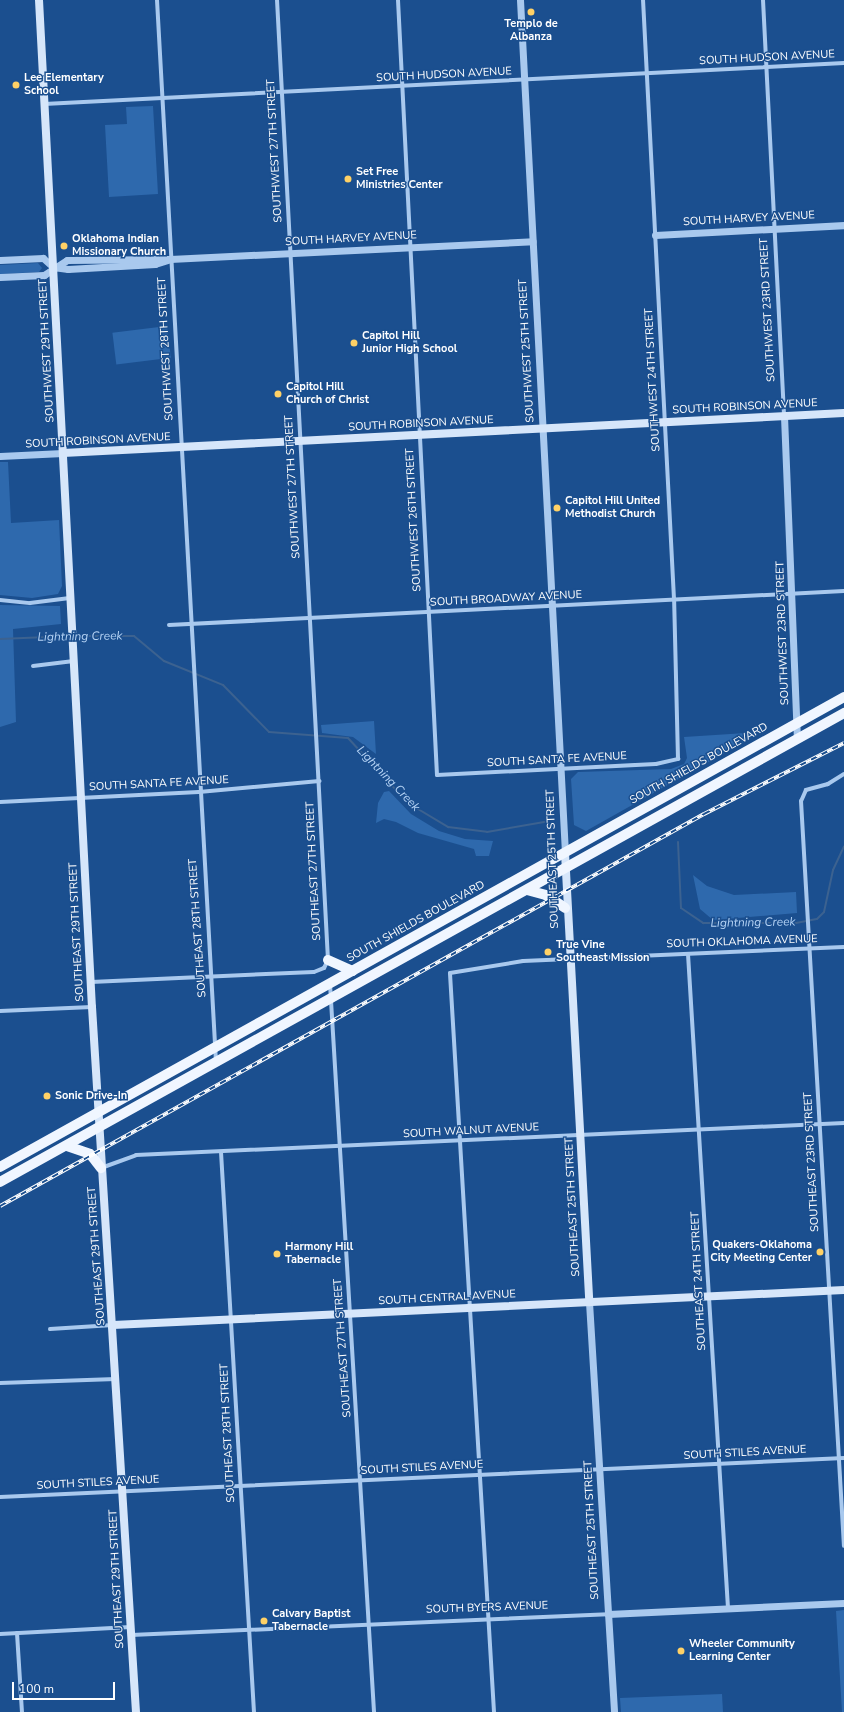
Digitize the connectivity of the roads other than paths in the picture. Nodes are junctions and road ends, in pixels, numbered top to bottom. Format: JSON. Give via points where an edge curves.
{"nodes":[{"id":1,"x":39,"y":0,"type":"edge"},
{"id":2,"x":156,"y":0,"type":"edge"},
{"id":3,"x":277,"y":0,"type":"edge"},
{"id":4,"x":398,"y":0,"type":"edge"},
{"id":5,"x":520,"y":0,"type":"edge"},
{"id":6,"x":643,"y":0,"type":"edge"},
{"id":7,"x":763,"y":0,"type":"edge"},
{"id":8,"x":844,"y":63,"type":"edge"},
{"id":9,"x":767,"y":68,"type":"junction"},
{"id":10,"x":647,"y":73,"type":"junction"},
{"id":11,"x":524,"y":79,"type":"junction"},
{"id":12,"x":403,"y":86,"type":"junction"},
{"id":13,"x":281,"y":92,"type":"junction"},
{"id":14,"x":162,"y":98,"type":"junction"},
{"id":15,"x":44,"y":104,"type":"junction"},
{"id":16,"x":844,"y":225,"type":"edge"},
{"id":17,"x":775,"y":228,"type":"junction"},
{"id":18,"x":655,"y":235,"type":"junction"},
{"id":19,"x":533,"y":241,"type":"junction"},
{"id":20,"x":410,"y":248,"type":"junction"},
{"id":21,"x":290,"y":253,"type":"junction"},
{"id":22,"x":170,"y":259,"type":"junction"},
{"id":23,"x":0,"y":260,"type":"edge"},
{"id":24,"x":53,"y":267,"type":"junction"},
{"id":25,"x":0,"y":277,"type":"edge"},
{"id":26,"x":844,"y":413,"type":"edge"},
{"id":27,"x":784,"y":416,"type":"junction"},
{"id":28,"x":664,"y":422,"type":"junction"},
{"id":29,"x":542,"y":428,"type":"junction"},
{"id":30,"x":419,"y":435,"type":"junction"},
{"id":31,"x":299,"y":442,"type":"junction"},
{"id":32,"x":180,"y":448,"type":"junction"},
{"id":33,"x":63,"y":453,"type":"junction"},
{"id":34,"x":0,"y":456,"type":"edge"},
{"id":35,"x":844,"y":591,"type":"edge"},
{"id":36,"x":794,"y":593,"type":"junction"},
{"id":37,"x":71,"y":598,"type":"junction"},
{"id":38,"x":674,"y":599,"type":"junction"},
{"id":39,"x":0,"y":600,"type":"edge"},
{"id":40,"x":551,"y":606,"type":"junction"},
{"id":41,"x":428,"y":612,"type":"junction"},
{"id":42,"x":308,"y":618,"type":"junction"},
{"id":43,"x":189,"y":624,"type":"junction"},
{"id":44,"x":168,"y":625,"type":"dead end"},
{"id":45,"x":74,"y":661,"type":"junction"},
{"id":46,"x":33,"y":666,"type":"dead end"},
{"id":47,"x":844,"y":697,"type":"edge"},
{"id":48,"x":555,"y":700,"type":"joint"},
{"id":49,"x":844,"y":713,"type":"edge"},
{"id":50,"x":797,"y":724,"type":"junction"},
{"id":51,"x":798,"y":739,"type":"junction"},
{"id":52,"x":678,"y":759,"type":"joint"},
{"id":53,"x":560,"y":768,"type":"junction"},
{"id":54,"x":844,"y":774,"type":"edge"},
{"id":55,"x":437,"y":775,"type":"joint"},
{"id":56,"x":319,"y":781,"type":"junction"},
{"id":57,"x":199,"y":792,"type":"junction"},
{"id":58,"x":81,"y":797,"type":"junction"},
{"id":59,"x":0,"y":802,"type":"edge"},
{"id":60,"x":565,"y":853,"type":"junction"},
{"id":61,"x":563,"y":869,"type":"junction"},
{"id":62,"x":527,"y":890,"type":"junction"},
{"id":63,"x":566,"y":908,"type":"junction"},
{"id":64,"x":450,"y":917,"type":"junction"},
{"id":65,"x":457,"y":929,"type":"junction"},
{"id":66,"x":844,"y":947,"type":"edge"},
{"id":67,"x":809,"y":948,"type":"junction"},
{"id":68,"x":688,"y":954,"type":"junction"},
{"id":69,"x":569,"y":959,"type":"junction"},
{"id":70,"x":328,"y":960,"type":"junction"},
{"id":71,"x":353,"y":971,"type":"junction"},
{"id":72,"x":210,"y":976,"type":"junction"},
{"id":73,"x":90,"y":982,"type":"junction"},
{"id":74,"x":330,"y":984,"type":"junction"},
{"id":75,"x":331,"y":998,"type":"junction"},
{"id":76,"x":92,"y":1007,"type":"junction"},
{"id":77,"x":0,"y":1011,"type":"edge"},
{"id":78,"x":215,"y":1047,"type":"junction"},
{"id":79,"x":216,"y":1063,"type":"junction"},
{"id":80,"x":98,"y":1113,"type":"junction"},
{"id":81,"x":844,"y":1123,"type":"edge"},
{"id":82,"x":819,"y":1124,"type":"junction"},
{"id":83,"x":99,"y":1129,"type":"junction"},
{"id":84,"x":699,"y":1130,"type":"junction"},
{"id":85,"x":580,"y":1135,"type":"junction"},
{"id":86,"x":460,"y":1141,"type":"junction"},
{"id":87,"x":67,"y":1146,"type":"junction"},
{"id":88,"x":339,"y":1146,"type":"junction"},
{"id":89,"x":220,"y":1152,"type":"junction"},
{"id":90,"x":0,"y":1167,"type":"edge"},
{"id":91,"x":101,"y":1168,"type":"junction"},
{"id":92,"x":0,"y":1182,"type":"edge"},
{"id":93,"x":844,"y":1290,"type":"edge"},
{"id":94,"x":828,"y":1291,"type":"junction"},
{"id":95,"x":709,"y":1296,"type":"junction"},
{"id":96,"x":589,"y":1302,"type":"junction"},
{"id":97,"x":470,"y":1307,"type":"junction"},
{"id":98,"x":350,"y":1313,"type":"junction"},
{"id":99,"x":230,"y":1318,"type":"junction"},
{"id":100,"x":113,"y":1325,"type":"junction"},
{"id":101,"x":50,"y":1329,"type":"dead end"},
{"id":102,"x":116,"y":1379,"type":"junction"},
{"id":103,"x":0,"y":1383,"type":"edge"},
{"id":104,"x":839,"y":1458,"type":"junction"},
{"id":105,"x":844,"y":1458,"type":"edge"},
{"id":106,"x":719,"y":1463,"type":"junction"},
{"id":107,"x":599,"y":1468,"type":"junction"},
{"id":108,"x":480,"y":1474,"type":"junction"},
{"id":109,"x":360,"y":1480,"type":"junction"},
{"id":110,"x":240,"y":1485,"type":"junction"},
{"id":111,"x":123,"y":1491,"type":"junction"},
{"id":112,"x":0,"y":1497,"type":"edge"},
{"id":113,"x":844,"y":1546,"type":"edge"},
{"id":114,"x":844,"y":1603,"type":"edge"},
{"id":115,"x":728,"y":1608,"type":"junction"},
{"id":116,"x":608,"y":1614,"type":"junction"},
{"id":117,"x":488,"y":1619,"type":"junction"},
{"id":118,"x":368,"y":1624,"type":"junction"},
{"id":119,"x":249,"y":1630,"type":"junction"},
{"id":120,"x":131,"y":1631,"type":"junction"},
{"id":121,"x":17,"y":1633,"type":"junction"},
{"id":122,"x":0,"y":1634,"type":"edge"},
{"id":123,"x":22,"y":1712,"type":"edge"},
{"id":124,"x":136,"y":1712,"type":"edge"},
{"id":125,"x":254,"y":1712,"type":"edge"},
{"id":126,"x":374,"y":1712,"type":"edge"},
{"id":127,"x":494,"y":1712,"type":"edge"},
{"id":128,"x":614,"y":1712,"type":"edge"}],
"edges":[{"from":1,"to":15,"type":"main road","name":"SOUTHWEST 29TH STREET"},
{"from":2,"to":14,"type":"street","name":"SOUTHWEST 28TH STREET"},
{"from":3,"to":13,"type":"street","name":"SOUTHWEST 27TH STREET"},
{"from":4,"to":12,"type":"street","name":"SOUTHWEST 26TH STREET"},
{"from":5,"to":11,"type":"street","name":"SOUTHWEST 25TH STREET"},
{"from":6,"to":10,"type":"street","name":"SOUTHWEST 24TH STREET"},
{"from":7,"to":9,"type":"street","name":"SOUTHWEST 23RD STREET"},
{"from":8,"to":9,"type":"street","name":"SOUTH HUDSON AVENUE"},
{"from":9,"to":10,"type":"street","name":"SOUTH HUDSON AVENUE"},
{"from":9,"to":17,"type":"street","name":"SOUTHWEST 23RD STREET"},
{"from":10,"to":11,"type":"street","name":"SOUTH HUDSON AVENUE"},
{"from":10,"to":18,"type":"street","name":"SOUTHWEST 24TH STREET"},
{"from":11,"to":12,"type":"street","name":"SOUTH HUDSON AVENUE"},
{"from":11,"to":19,"type":"street","name":"SOUTHWEST 25TH STREET"},
{"from":12,"to":13,"type":"street","name":"SOUTH HUDSON AVENUE"},
{"from":12,"to":20,"type":"street","name":"SOUTHWEST 26TH STREET"},
{"from":13,"to":14,"type":"street","name":"SOUTH HUDSON AVENUE"},
{"from":13,"to":21,"type":"street","name":"SOUTHWEST 27TH STREET"},
{"from":14,"to":15,"type":"street","name":"SOUTH HUDSON AVENUE"},
{"from":14,"to":22,"type":"street","name":"SOUTHWEST 28TH STREET"},
{"from":15,"to":24,"type":"main road","name":"SOUTHWEST 29TH STREET"},
{"from":16,"to":17,"type":"street","name":"SOUTH HARVEY AVENUE"},
{"from":17,"to":18,"type":"street","name":"SOUTH HARVEY AVENUE"},
{"from":17,"to":27,"type":"street","name":"SOUTHWEST 23RD STREET"},
{"from":18,"to":28,"type":"street","name":"SOUTHWEST 24TH STREET"},
{"from":19,"to":20,"type":"street","name":"SOUTH HARVEY AVENUE"},
{"from":19,"to":29,"type":"street","name":"SOUTHWEST 25TH STREET"},
{"from":20,"to":21,"type":"street","name":"SOUTH HARVEY AVENUE"},
{"from":20,"to":30,"type":"street","name":"SOUTHWEST 26TH STREET"},
{"from":21,"to":22,"type":"street","name":"SOUTH HARVEY AVENUE"},
{"from":21,"to":31,"type":"street","name":"SOUTHWEST 27TH STREET"},
{"from":22,"to":24,"type":"street","name":"SOUTH HARVEY AVENUE","via":[[67,260]]},
{"from":22,"to":32,"type":"street","name":"SOUTHWEST 28TH STREET"},
{"from":23,"to":24,"type":"street","via":[[43,258]]},
{"from":24,"to":25,"type":"street","name":"SOUTH HARVEY AVENUE","via":[[44,275]]},
{"from":24,"to":33,"type":"main road","name":"SOUTHWEST 29TH STREET"},
{"from":26,"to":27,"type":"main road","name":"SOUTH ROBINSON AVENUE"},
{"from":27,"to":28,"type":"main road","name":"SOUTH ROBINSON AVENUE"},
{"from":27,"to":36,"type":"street","name":"SOUTHWEST 23RD STREET"},
{"from":28,"to":29,"type":"main road","name":"SOUTH ROBINSON AVENUE"},
{"from":28,"to":38,"type":"street","name":"SOUTHWEST 24TH STREET"},
{"from":29,"to":30,"type":"main road","name":"SOUTH ROBINSON AVENUE"},
{"from":29,"to":40,"type":"street","name":"SOUTHWEST 25TH STREET"},
{"from":30,"to":31,"type":"main road","name":"SOUTH ROBINSON AVENUE"},
{"from":30,"to":41,"type":"street","name":"SOUTHWEST 26TH STREET"},
{"from":31,"to":32,"type":"main road","name":"SOUTH ROBINSON AVENUE"},
{"from":31,"to":42,"type":"street","name":"SOUTHWEST 27TH STREET"},
{"from":32,"to":33,"type":"main road","name":"SOUTH ROBINSON AVENUE"},
{"from":32,"to":43,"type":"street","name":"SOUTHWEST 28TH STREET"},
{"from":33,"to":34,"type":"street","name":"SOUTH ROBINSON AVENUE"},
{"from":33,"to":37,"type":"main road","name":"SOUTHWEST 29TH STREET"},
{"from":35,"to":36,"type":"street","name":"SOUTH BROADWAY AVENUE"},
{"from":36,"to":38,"type":"street","name":"SOUTH BROADWAY AVENUE"},
{"from":36,"to":50,"type":"street","name":"SOUTHWEST 23RD STREET"},
{"from":37,"to":39,"type":"street","via":[[30,603]]},
{"from":37,"to":45,"type":"main road","name":"SOUTHWEST 29TH STREET"},
{"from":38,"to":40,"type":"street","name":"SOUTH BROADWAY AVENUE"},
{"from":38,"to":52,"type":"street","name":"SOUTHWEST 24TH STREET"},
{"from":40,"to":41,"type":"street","name":"SOUTH BROADWAY AVENUE"},
{"from":40,"to":48,"type":"street","name":"SOUTHWEST 25TH STREET"},
{"from":41,"to":42,"type":"street","name":"SOUTH BROADWAY AVENUE"},
{"from":41,"to":55,"type":"street","name":"SOUTHWEST 26TH STREET"},
{"from":42,"to":43,"type":"street","name":"SOUTH BROADWAY AVENUE"},
{"from":42,"to":56,"type":"street","name":"SOUTHWEST 27TH STREET"},
{"from":43,"to":44,"type":"street","name":"SOUTH BROADWAY AVENUE"},
{"from":43,"to":57,"type":"street","name":"SOUTHWEST 28TH STREET","via":[[195,673]]},
{"from":45,"to":46,"type":"street"},
{"from":45,"to":58,"type":"main road","name":"SOUTHWEST 29TH STREET"},
{"from":47,"to":50,"type":"main road","name":"SOUTH SHIELDS BOULEVARD"},
{"from":48,"to":53,"type":"street","name":"SOUTHEAST 25TH STREET"},
{"from":49,"to":51,"type":"main road"},
{"from":50,"to":51,"type":"street","name":"SOUTHWEST 23RD STREET"},
{"from":50,"to":60,"type":"main road","name":"SOUTH SHIELDS BOULEVARD"},
{"from":51,"to":61,"type":"main road"},
{"from":52,"to":53,"type":"street","name":"SOUTH SANTA FE AVENUE","via":[[656,764]]},
{"from":53,"to":55,"type":"street","name":"SOUTH SANTA FE AVENUE"},
{"from":53,"to":60,"type":"street","name":"SOUTHEAST 25TH STREET"},
{"from":54,"to":67,"type":"street","name":"SOUTHEAST 23RD STREET","via":[[828,784],[806,790],[801,801]]},
{"from":56,"to":57,"type":"street","name":"SOUTH SANTA FE AVENUE"},
{"from":56,"to":70,"type":"street","name":"SOUTHEAST 27TH STREET"},
{"from":57,"to":58,"type":"street","name":"SOUTH SANTA FE AVENUE"},
{"from":57,"to":72,"type":"street","name":"SOUTHEAST 28TH STREET"},
{"from":58,"to":59,"type":"street","name":"SOUTH SANTA FE AVENUE"},
{"from":58,"to":73,"type":"main road","name":"SOUTHEAST 29TH STREET"},
{"from":60,"to":61,"type":"main road","name":"SOUTHEAST 25TH STREET"},
{"from":60,"to":64,"type":"main road","name":"SOUTH SHIELDS BOULEVARD"},
{"from":61,"to":62,"type":"main road"},
{"from":61,"to":63,"type":"main road","name":"SOUTHEAST 25TH STREET"},
{"from":62,"to":63,"type":"main road","via":[[546,895]]},
{"from":62,"to":65,"type":"main road"},
{"from":63,"to":69,"type":"main road","name":"SOUTHEAST 25TH STREET"},
{"from":64,"to":65,"type":"main road"},
{"from":64,"to":71,"type":"main road","name":"SOUTH SHIELDS BOULEVARD"},
{"from":65,"to":75,"type":"main road"},
{"from":66,"to":67,"type":"street","name":"SOUTH OKLAHOMA AVENUE"},
{"from":67,"to":68,"type":"street","name":"SOUTH OKLAHOMA AVENUE"},
{"from":67,"to":82,"type":"street","name":"SOUTHEAST 23RD STREET"},
{"from":68,"to":69,"type":"street","name":"SOUTH OKLAHOMA AVENUE"},
{"from":68,"to":84,"type":"street","name":"SOUTHEAST 24TH STREET"},
{"from":69,"to":85,"type":"main road","name":"SOUTHEAST 25TH STREET"},
{"from":69,"to":86,"type":"street","name":"SOUTH OKLAHOMA AVENUE","via":[[523,961],[450,972]]},
{"from":70,"to":71,"type":"main road"},
{"from":70,"to":72,"type":"street","via":[[318,971]]},
{"from":71,"to":74,"type":"main road","name":"SOUTH SHIELDS BOULEVARD"},
{"from":72,"to":73,"type":"street"},
{"from":72,"to":78,"type":"street","name":"SOUTHEAST 28TH STREET"},
{"from":73,"to":76,"type":"main road","name":"SOUTHEAST 29TH STREET"},
{"from":74,"to":75,"type":"street","name":"SOUTHEAST 27TH STREET"},
{"from":74,"to":78,"type":"main road","name":"SOUTH SHIELDS BOULEVARD"},
{"from":75,"to":79,"type":"main road"},
{"from":75,"to":88,"type":"street","name":"SOUTHEAST 27TH STREET"},
{"from":76,"to":77,"type":"street"},
{"from":76,"to":80,"type":"main road","name":"SOUTHEAST 29TH STREET"},
{"from":78,"to":79,"type":"street","name":"SOUTHEAST 28TH STREET"},
{"from":78,"to":80,"type":"main road","name":"SOUTH SHIELDS BOULEVARD"},
{"from":79,"to":83,"type":"main road"},
{"from":80,"to":83,"type":"main road","name":"SOUTHEAST 29TH STREET"},
{"from":80,"to":90,"type":"main road","name":"SOUTH SHIELDS BOULEVARD"},
{"from":81,"to":82,"type":"street","name":"SOUTH WALNUT AVENUE"},
{"from":82,"to":84,"type":"street","name":"SOUTH WALNUT AVENUE"},
{"from":82,"to":94,"type":"street","name":"SOUTHEAST 23RD STREET"},
{"from":83,"to":87,"type":"main road"},
{"from":83,"to":91,"type":"main road","name":"SOUTHEAST 29TH STREET"},
{"from":84,"to":85,"type":"street","name":"SOUTH WALNUT AVENUE"},
{"from":84,"to":95,"type":"street","name":"SOUTHEAST 24TH STREET"},
{"from":85,"to":86,"type":"street","name":"SOUTH WALNUT AVENUE"},
{"from":85,"to":96,"type":"main road","name":"SOUTHEAST 25TH STREET"},
{"from":86,"to":88,"type":"street","name":"SOUTH WALNUT AVENUE"},
{"from":86,"to":97,"type":"street"},
{"from":87,"to":91,"type":"main road","via":[[90,1154]]},
{"from":87,"to":92,"type":"main road"},
{"from":88,"to":89,"type":"street","name":"SOUTH WALNUT AVENUE"},
{"from":88,"to":98,"type":"street","name":"SOUTHEAST 27TH STREET"},
{"from":89,"to":91,"type":"street","name":"SOUTH WALNUT AVENUE","via":[[136,1155]]},
{"from":89,"to":99,"type":"street","name":"SOUTHEAST 28TH STREET"},
{"from":91,"to":100,"type":"main road","name":"SOUTHEAST 29TH STREET"},
{"from":93,"to":94,"type":"main road","name":"SOUTH CENTRAL AVENUE"},
{"from":94,"to":95,"type":"main road","name":"SOUTH CENTRAL AVENUE"},
{"from":94,"to":104,"type":"street","name":"SOUTHEAST 23RD STREET"},
{"from":95,"to":96,"type":"main road","name":"SOUTH CENTRAL AVENUE"},
{"from":95,"to":106,"type":"street","name":"SOUTHEAST 24TH STREET"},
{"from":96,"to":97,"type":"main road","name":"SOUTH CENTRAL AVENUE"},
{"from":96,"to":107,"type":"street","name":"SOUTHEAST 25TH STREET"},
{"from":97,"to":98,"type":"main road","name":"SOUTH CENTRAL AVENUE"},
{"from":97,"to":108,"type":"street"},
{"from":98,"to":99,"type":"main road","name":"SOUTH CENTRAL AVENUE"},
{"from":98,"to":109,"type":"street","name":"SOUTHEAST 27TH STREET"},
{"from":99,"to":100,"type":"main road","name":"SOUTH CENTRAL AVENUE"},
{"from":99,"to":110,"type":"street","name":"SOUTHEAST 28TH STREET"},
{"from":100,"to":101,"type":"street","name":"SOUTH CENTRAL AVENUE"},
{"from":100,"to":102,"type":"main road","name":"SOUTHEAST 29TH STREET"},
{"from":102,"to":103,"type":"street"},
{"from":102,"to":111,"type":"main road","name":"SOUTHEAST 29TH STREET"},
{"from":104,"to":105,"type":"street","name":"SOUTH STILES AVENUE"},
{"from":104,"to":106,"type":"street","name":"SOUTH STILES AVENUE"},
{"from":104,"to":113,"type":"street","name":"SOUTHEAST 23RD STREET"},
{"from":106,"to":107,"type":"street","name":"SOUTH STILES AVENUE"},
{"from":106,"to":115,"type":"street","name":"SOUTHEAST 24TH STREET"},
{"from":107,"to":108,"type":"street","name":"SOUTH STILES AVENUE"},
{"from":107,"to":116,"type":"street","name":"SOUTHEAST 25TH STREET"},
{"from":108,"to":109,"type":"street","name":"SOUTH STILES AVENUE"},
{"from":108,"to":117,"type":"street"},
{"from":109,"to":110,"type":"street","name":"SOUTH STILES AVENUE"},
{"from":109,"to":118,"type":"street","name":"SOUTHEAST 27TH STREET"},
{"from":110,"to":111,"type":"street","name":"SOUTH STILES AVENUE"},
{"from":110,"to":119,"type":"street","name":"SOUTHEAST 28TH STREET"},
{"from":111,"to":112,"type":"street","name":"SOUTH STILES AVENUE"},
{"from":111,"to":120,"type":"main road","name":"SOUTHEAST 29TH STREET"},
{"from":114,"to":115,"type":"street","name":"SOUTH BYERS AVENUE"},
{"from":115,"to":116,"type":"street","name":"SOUTH BYERS AVENUE"},
{"from":116,"to":117,"type":"street","name":"SOUTH BYERS AVENUE"},
{"from":116,"to":128,"type":"street","name":"SOUTHEAST 25TH STREET"},
{"from":117,"to":118,"type":"street","name":"SOUTH BYERS AVENUE"},
{"from":117,"to":127,"type":"street"},
{"from":118,"to":119,"type":"street","name":"SOUTH BYERS AVENUE"},
{"from":118,"to":126,"type":"street","name":"SOUTHEAST 27TH STREET"},
{"from":119,"to":120,"type":"street","name":"SOUTH BYERS AVENUE"},
{"from":119,"to":125,"type":"street","name":"SOUTHEAST 28TH STREET"},
{"from":120,"to":121,"type":"street","name":"SOUTH BYERS AVENUE"},
{"from":120,"to":124,"type":"main road","name":"SOUTHEAST 29TH STREET"},
{"from":121,"to":122,"type":"street","name":"SOUTH BYERS AVENUE"},
{"from":121,"to":123,"type":"street"}]}
